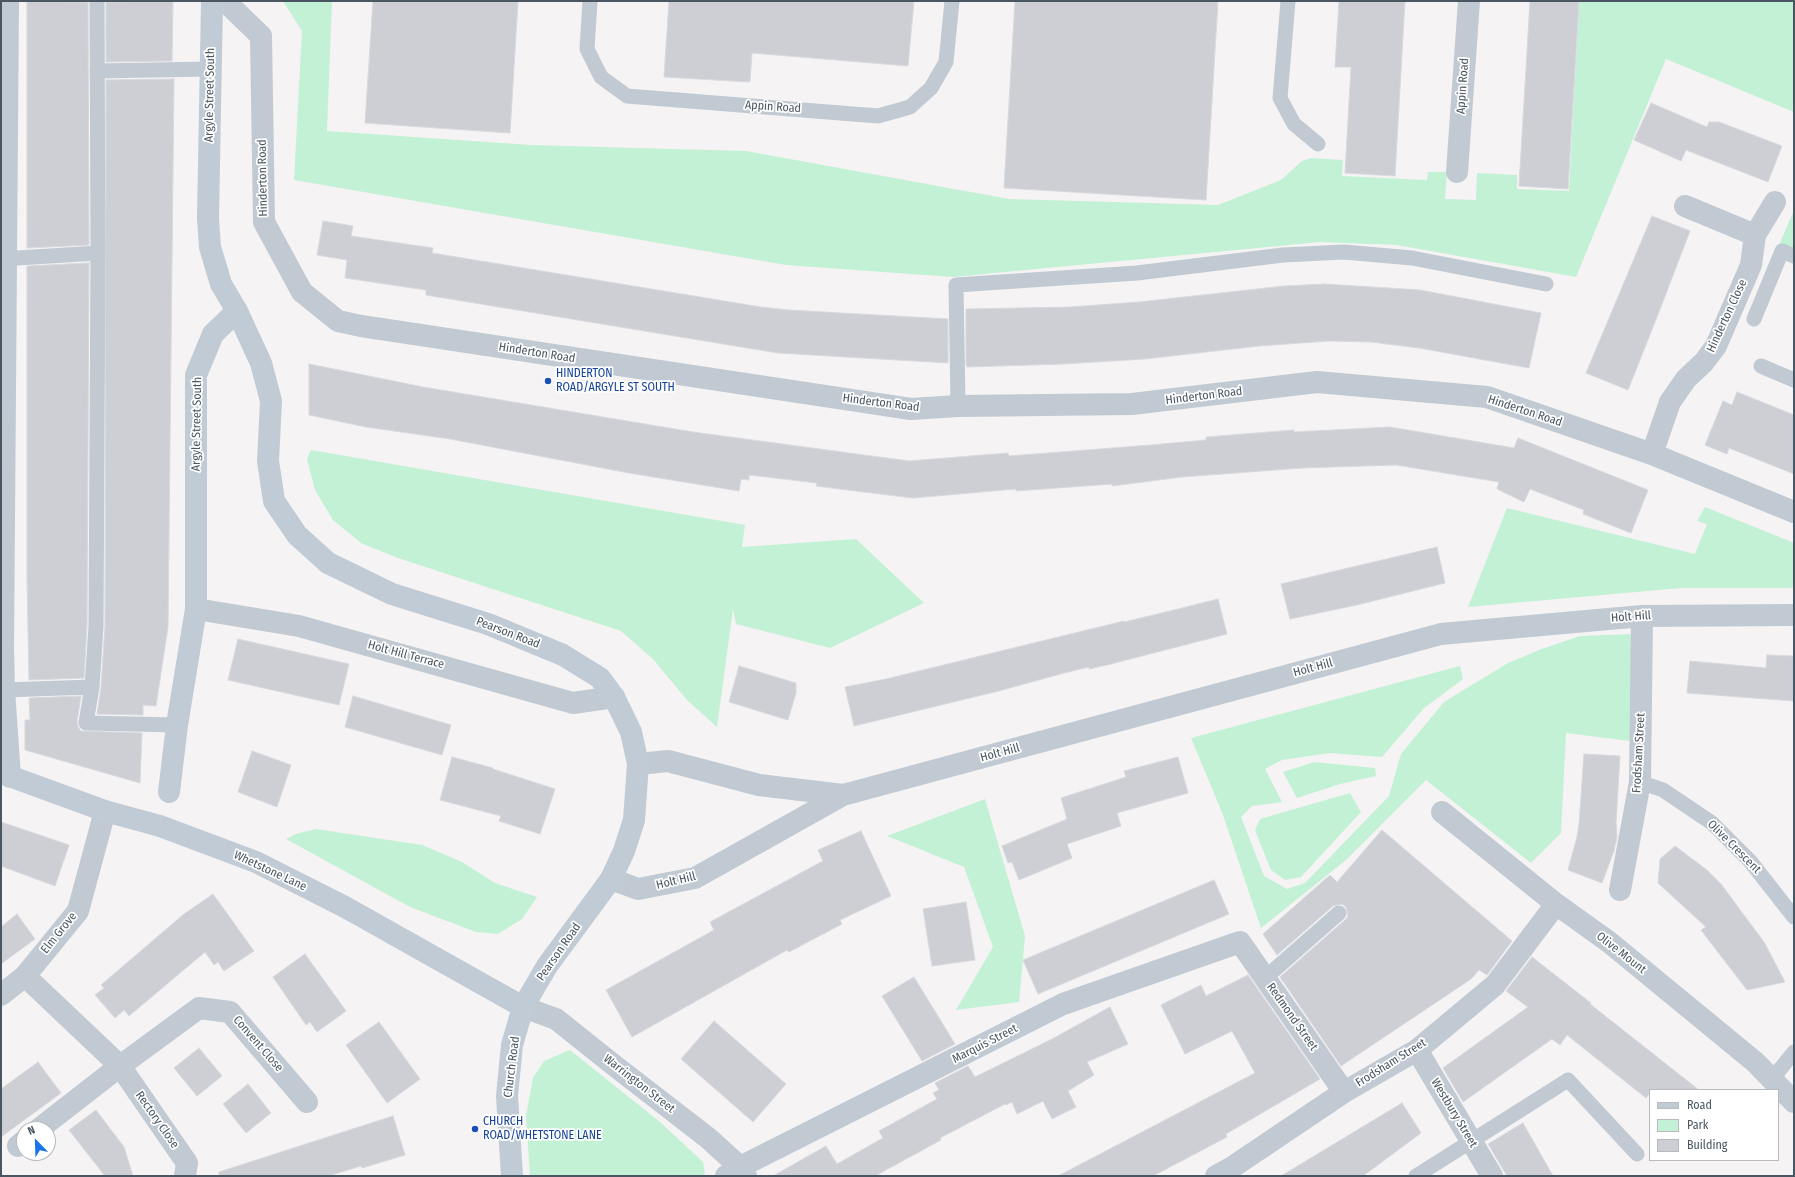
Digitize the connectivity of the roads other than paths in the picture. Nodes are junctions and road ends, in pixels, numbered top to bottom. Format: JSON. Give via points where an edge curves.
{"nodes":[{"id":1,"x":8,"y":1,"type":"edge"},
{"id":2,"x":97,"y":1,"type":"edge"},
{"id":3,"x":212,"y":1,"type":"edge"},
{"id":4,"x":225,"y":1,"type":"edge"},
{"id":5,"x":590,"y":1,"type":"edge"},
{"id":6,"x":952,"y":1,"type":"edge"},
{"id":7,"x":1288,"y":1,"type":"edge"},
{"id":8,"x":1469,"y":1,"type":"edge"},
{"id":9,"x":210,"y":69,"type":"junction"},
{"id":10,"x":97,"y":71,"type":"junction"},
{"id":11,"x":1318,"y":144,"type":"dead end"},
{"id":12,"x":1457,"y":172,"type":"dead end"},
{"id":13,"x":1775,"y":202,"type":"dead end"},
{"id":14,"x":1685,"y":206,"type":"dead end"},
{"id":15,"x":1755,"y":235,"type":"junction"},
{"id":16,"x":98,"y":253,"type":"junction"},
{"id":17,"x":1794,"y":256,"type":"edge"},
{"id":18,"x":3,"y":259,"type":"edge"},
{"id":19,"x":1546,"y":284,"type":"dead end"},
{"id":20,"x":237,"y":311,"type":"junction"},
{"id":21,"x":1754,"y":319,"type":"dead end"},
{"id":22,"x":1761,"y":366,"type":"dead end"},
{"id":23,"x":1794,"y":380,"type":"edge"},
{"id":24,"x":958,"y":406,"type":"junction"},
{"id":25,"x":1652,"y":454,"type":"junction"},
{"id":26,"x":1794,"y":512,"type":"edge"},
{"id":27,"x":196,"y":609,"type":"junction"},
{"id":28,"x":1794,"y":615,"type":"edge"},
{"id":29,"x":1642,"y":616,"type":"junction"},
{"id":30,"x":2,"y":649,"type":"edge"},
{"id":31,"x":92,"y":687,"type":"junction"},
{"id":32,"x":4,"y":690,"type":"junction"},
{"id":33,"x":614,"y":697,"type":"junction"},
{"id":34,"x":177,"y":725,"type":"junction"},
{"id":35,"x":638,"y":764,"type":"junction"},
{"id":36,"x":5,"y":775,"type":"edge"},
{"id":37,"x":1640,"y":782,"type":"junction"},
{"id":38,"x":169,"y":792,"type":"dead end"},
{"id":39,"x":843,"y":795,"type":"junction"},
{"id":40,"x":105,"y":811,"type":"junction"},
{"id":41,"x":1442,"y":812,"type":"dead end"},
{"id":42,"x":612,"y":879,"type":"junction"},
{"id":43,"x":1620,"y":890,"type":"dead end"},
{"id":44,"x":1556,"y":904,"type":"junction"},
{"id":45,"x":1338,"y":914,"type":"dead end"},
{"id":46,"x":1794,"y":917,"type":"edge"},
{"id":47,"x":1240,"y":942,"type":"joint"},
{"id":48,"x":25,"y":976,"type":"junction"},
{"id":49,"x":1265,"y":978,"type":"junction"},
{"id":50,"x":1,"y":995,"type":"edge"},
{"id":51,"x":523,"y":1007,"type":"junction"},
{"id":52,"x":1417,"y":1050,"type":"junction"},
{"id":53,"x":1794,"y":1052,"type":"edge"},
{"id":54,"x":120,"y":1066,"type":"junction"},
{"id":55,"x":1773,"y":1078,"type":"junction"},
{"id":56,"x":1344,"y":1092,"type":"junction"},
{"id":57,"x":307,"y":1102,"type":"dead end"},
{"id":58,"x":1794,"y":1102,"type":"edge"},
{"id":59,"x":49,"y":1121,"type":"edge"},
{"id":60,"x":1471,"y":1140,"type":"junction"},
{"id":61,"x":1637,"y":1154,"type":"dead end"},
{"id":62,"x":737,"y":1173,"type":"edge"},
{"id":63,"x":1230,"y":1173,"type":"edge"},
{"id":64,"x":185,"y":1176,"type":"edge"},
{"id":65,"x":512,"y":1176,"type":"edge"},
{"id":66,"x":1416,"y":1176,"type":"edge"},
{"id":67,"x":1492,"y":1176,"type":"edge"}],
"edges":[{"from":1,"to":18,"type":"street"},
{"from":2,"to":10,"type":"lane"},
{"from":3,"to":9,"type":"main road","name":"Argyle Street South"},
{"from":4,"to":24,"type":"street","name":"Hinderton Road","via":[[261,36],[264,222],[302,292],[338,321],[911,409]]},
{"from":5,"to":6,"type":"lane","name":"Appin Road","via":[[587,49],[601,77],[627,96],[878,116],[910,107],[931,88],[946,62]]},
{"from":7,"to":11,"type":"lane","via":[[1280,98],[1294,124]]},
{"from":8,"to":12,"type":"street","name":"Appin Road"},
{"from":9,"to":10,"type":"lane"},
{"from":9,"to":20,"type":"main road","name":"Argyle Street South","via":[[210,247],[221,284]]},
{"from":10,"to":16,"type":"lane"},
{"from":13,"to":15,"type":"street","name":"Hinderton Close"},
{"from":14,"to":15,"type":"street"},
{"from":15,"to":25,"type":"street","name":"Hinderton Close","via":[[1751,265],[1716,346],[1686,379],[1670,402]]},
{"from":16,"to":18,"type":"lane"},
{"from":16,"to":31,"type":"lane","via":[[96,626]]},
{"from":17,"to":21,"type":"lane","via":[[1782,251]]},
{"from":18,"to":30,"type":"street"},
{"from":19,"to":24,"type":"lane","via":[[1412,258],[1344,252],[1283,255],[1137,273],[956,286]]},
{"from":20,"to":27,"type":"main road","name":"Argyle Street South","via":[[213,334],[196,375]]},
{"from":20,"to":33,"type":"main road","name":"Pearson Road","via":[[262,364],[271,401],[268,461],[274,501],[297,535],[328,563],[392,594],[488,624],[563,655],[600,678]]},
{"from":22,"to":23,"type":"lane"},
{"from":24,"to":25,"type":"street","name":"Hinderton Road","via":[[1132,404],[1317,382],[1487,398]]},
{"from":25,"to":26,"type":"street","name":"Hinderton Road"},
{"from":27,"to":33,"type":"street","name":"Holt Hill Terrace","via":[[298,626],[573,703]]},
{"from":27,"to":34,"type":"main road","name":"Argyle Street South"},
{"from":28,"to":29,"type":"street","name":"Holt Hill"},
{"from":29,"to":37,"type":"street","name":"Frodsham Street"},
{"from":29,"to":39,"type":"street","name":"Holt Hill","via":[[1441,634]]},
{"from":30,"to":32,"type":"street"},
{"from":31,"to":32,"type":"lane"},
{"from":31,"to":34,"type":"lane","via":[[86,723]]},
{"from":32,"to":36,"type":"street"},
{"from":33,"to":35,"type":"main road","name":"Pearson Road","via":[[631,732]]},
{"from":34,"to":38,"type":"main road","name":"Argyle Street South"},
{"from":35,"to":39,"type":"street","name":"Holt Hill","via":[[668,761],[759,785]]},
{"from":35,"to":42,"type":"main road","name":"Pearson Road","via":[[634,820]]},
{"from":36,"to":40,"type":"main road","name":"Whetstone Lane"},
{"from":37,"to":43,"type":"street","name":"Frodsham Street"},
{"from":37,"to":46,"type":"lane","name":"Olive Crescent","via":[[1663,790],[1712,823],[1750,861]]},
{"from":39,"to":42,"type":"street","name":"Holt Hill","via":[[695,878],[638,889]]},
{"from":40,"to":48,"type":"street","name":"Elm Grove","via":[[78,911]]},
{"from":40,"to":51,"type":"main road","name":"Whetstone Lane","via":[[160,826],[256,862],[345,907]]},
{"from":41,"to":44,"type":"street","name":"Olive Mount"},
{"from":42,"to":51,"type":"main road","name":"Pearson Road","via":[[547,966]]},
{"from":44,"to":52,"type":"street","name":"Frodsham Street","via":[[1496,985]]},
{"from":44,"to":55,"type":"street","name":"Olive Mount","via":[[1609,942]]},
{"from":45,"to":49,"type":"lane"},
{"from":47,"to":49,"type":"street","name":"Redmond Street"},
{"from":47,"to":62,"type":"street","name":"Marquis Street","via":[[1063,1004]]},
{"from":48,"to":50,"type":"street","name":"Elm Grove"},
{"from":48,"to":54,"type":"street","name":"Rectory Close"},
{"from":49,"to":56,"type":"street","name":"Redmond Street"},
{"from":51,"to":62,"type":"street","name":"Warrington Street","via":[[556,1019],[708,1138]]},
{"from":51,"to":65,"type":"main road","name":"Church Road","via":[[512,1045],[507,1096]]},
{"from":52,"to":56,"type":"street","name":"Frodsham Street"},
{"from":52,"to":60,"type":"street","name":"Westbury Street"},
{"from":53,"to":55,"type":"lane"},
{"from":54,"to":57,"type":"street","name":"Convent Close","via":[[199,1008],[230,1012]]},
{"from":54,"to":59,"type":"street"},
{"from":54,"to":64,"type":"street","name":"Rectory Close","via":[[187,1163]]},
{"from":55,"to":58,"type":"street","name":"Olive Mount"},
{"from":56,"to":63,"type":"street","name":"Frodsham Street"},
{"from":60,"to":61,"type":"lane","via":[[1568,1080]]},
{"from":60,"to":66,"type":"lane"},
{"from":60,"to":67,"type":"street","name":"Westbury Street"}]}
